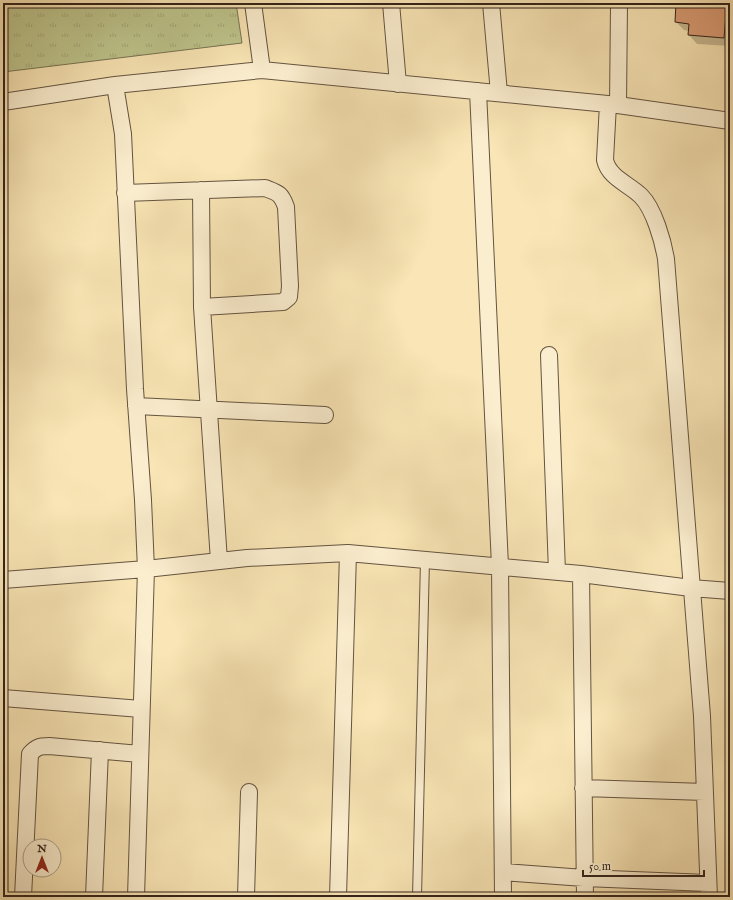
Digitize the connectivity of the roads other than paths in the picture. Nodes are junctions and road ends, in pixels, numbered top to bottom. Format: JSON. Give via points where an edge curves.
{"nodes":[{"id":1,"x":253,"y":3,"type":"edge"},
{"id":2,"x":391,"y":3,"type":"edge"},
{"id":3,"x":491,"y":3,"type":"edge"},
{"id":4,"x":619,"y":3,"type":"edge"},
{"id":5,"x":262,"y":70,"type":"junction"},
{"id":6,"x":398,"y":84,"type":"junction"},
{"id":7,"x":115,"y":85,"type":"junction"},
{"id":8,"x":478,"y":91,"type":"junction"},
{"id":9,"x":499,"y":93,"type":"junction"},
{"id":10,"x":3,"y":102,"type":"edge"},
{"id":11,"x":613,"y":105,"type":"junction"},
{"id":12,"x":730,"y":121,"type":"edge"},
{"id":13,"x":201,"y":190,"type":"junction"},
{"id":14,"x":125,"y":193,"type":"junction"},
{"id":15,"x":202,"y":307,"type":"junction"},
{"id":16,"x":549,"y":356,"type":"dead end"},
{"id":17,"x":136,"y":406,"type":"junction"},
{"id":18,"x":208,"y":409,"type":"junction"},
{"id":19,"x":325,"y":415,"type":"dead end"},
{"id":20,"x":348,"y":553,"type":"junction"},
{"id":21,"x":425,"y":560,"type":"junction"},
{"id":22,"x":219,"y":561,"type":"junction"},
{"id":23,"x":500,"y":566,"type":"junction"},
{"id":24,"x":146,"y":569,"type":"junction"},
{"id":25,"x":557,"y":572,"type":"junction"},
{"id":26,"x":581,"y":574,"type":"junction"},
{"id":27,"x":3,"y":580,"type":"edge"},
{"id":28,"x":691,"y":588,"type":"junction"},
{"id":29,"x":730,"y":591,"type":"edge"},
{"id":30,"x":3,"y":698,"type":"edge"},
{"id":31,"x":141,"y":709,"type":"junction"},
{"id":32,"x":100,"y":750,"type":"junction"},
{"id":33,"x":140,"y":754,"type":"junction"},
{"id":34,"x":583,"y":788,"type":"junction"},
{"id":35,"x":249,"y":792,"type":"dead end"},
{"id":36,"x":705,"y":792,"type":"junction"},
{"id":37,"x":502,"y":872,"type":"junction"},
{"id":38,"x":584,"y":878,"type":"junction"},
{"id":39,"x":709,"y":890,"type":"edge"},
{"id":40,"x":23,"y":897,"type":"edge"},
{"id":41,"x":94,"y":897,"type":"edge"},
{"id":42,"x":136,"y":897,"type":"edge"},
{"id":43,"x":246,"y":897,"type":"edge"},
{"id":44,"x":338,"y":897,"type":"edge"},
{"id":45,"x":417,"y":897,"type":"edge"},
{"id":46,"x":503,"y":897,"type":"edge"},
{"id":47,"x":585,"y":897,"type":"edge"}],
"edges":[{"from":1,"to":5,"type":"street"},
{"from":2,"to":6,"type":"street"},
{"from":3,"to":9,"type":"street"},
{"from":4,"to":11,"type":"street"},
{"from":5,"to":6,"type":"street"},
{"from":5,"to":7,"type":"street"},
{"from":6,"to":8,"type":"street"},
{"from":7,"to":10,"type":"street"},
{"from":7,"to":14,"type":"street","via":[[123,134]]},
{"from":8,"to":9,"type":"street"},
{"from":8,"to":23,"type":"street"},
{"from":9,"to":11,"type":"street"},
{"from":11,"to":12,"type":"street"},
{"from":11,"to":28,"type":"street","via":[[604,160],[606,166],[612,174],[646,201],[664,246]]},
{"from":13,"to":14,"type":"street"},
{"from":13,"to":15,"type":"street"},
{"from":13,"to":15,"type":"street","via":[[265,188],[282,196],[286,207],[290,286],[289,297],[283,302]]},
{"from":14,"to":17,"type":"street"},
{"from":15,"to":18,"type":"street"},
{"from":16,"to":25,"type":"street"},
{"from":17,"to":18,"type":"street"},
{"from":17,"to":24,"type":"street"},
{"from":18,"to":19,"type":"street"},
{"from":18,"to":22,"type":"street"},
{"from":20,"to":21,"type":"street"},
{"from":20,"to":22,"type":"street"},
{"from":20,"to":44,"type":"street"},
{"from":21,"to":23,"type":"street"},
{"from":21,"to":45,"type":"lane"},
{"from":22,"to":24,"type":"street"},
{"from":23,"to":25,"type":"street"},
{"from":23,"to":37,"type":"street"},
{"from":24,"to":27,"type":"street"},
{"from":24,"to":31,"type":"street"},
{"from":25,"to":26,"type":"street"},
{"from":26,"to":28,"type":"street"},
{"from":26,"to":34,"type":"street"},
{"from":28,"to":29,"type":"street"},
{"from":28,"to":36,"type":"street","via":[[702,716]]},
{"from":30,"to":31,"type":"street"},
{"from":31,"to":33,"type":"street"},
{"from":32,"to":33,"type":"street"},
{"from":32,"to":40,"type":"street","via":[[42,746],[30,754]]},
{"from":32,"to":41,"type":"street"},
{"from":33,"to":42,"type":"street"},
{"from":34,"to":36,"type":"street"},
{"from":34,"to":38,"type":"street"},
{"from":35,"to":43,"type":"street"},
{"from":36,"to":39,"type":"street"},
{"from":37,"to":38,"type":"street"},
{"from":37,"to":46,"type":"street"},
{"from":38,"to":39,"type":"street"},
{"from":38,"to":47,"type":"street"}]}
